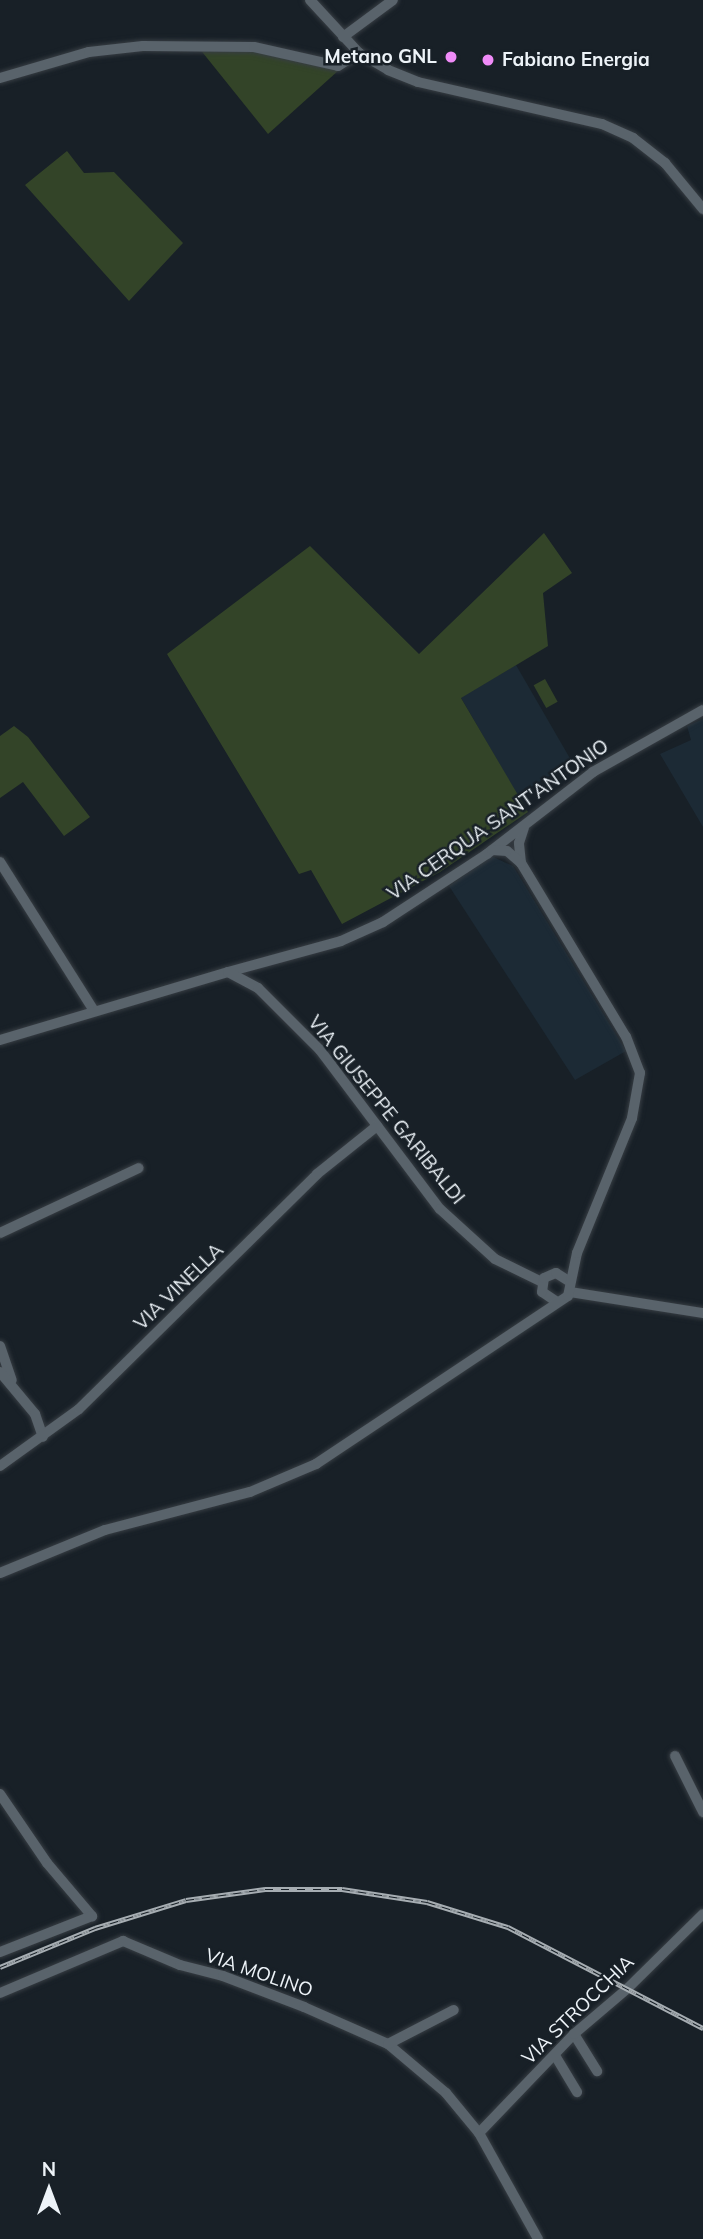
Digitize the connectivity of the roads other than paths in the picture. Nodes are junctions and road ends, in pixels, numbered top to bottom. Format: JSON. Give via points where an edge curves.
{"nodes":[{"id":1,"x":310,"y":0,"type":"edge"},
{"id":2,"x":393,"y":0,"type":"edge"},
{"id":3,"x":343,"y":37,"type":"junction"},
{"id":4,"x":359,"y":53,"type":"junction"},
{"id":5,"x":0,"y":78,"type":"edge"},
{"id":6,"x":703,"y":209,"type":"edge"},
{"id":7,"x":703,"y":710,"type":"edge"},
{"id":8,"x":514,"y":840,"type":"junction"},
{"id":9,"x":492,"y":850,"type":"junction"},
{"id":10,"x":507,"y":851,"type":"junction"},
{"id":11,"x":0,"y":862,"type":"edge"},
{"id":12,"x":521,"y":863,"type":"junction"},
{"id":13,"x":228,"y":972,"type":"junction"},
{"id":14,"x":93,"y":1009,"type":"junction"},
{"id":15,"x":0,"y":1040,"type":"edge"},
{"id":16,"x":377,"y":1126,"type":"junction"},
{"id":17,"x":139,"y":1168,"type":"dead end"},
{"id":18,"x":0,"y":1233,"type":"edge"},
{"id":19,"x":577,"y":1253,"type":"junction"},
{"id":20,"x":551,"y":1273,"type":"junction"},
{"id":21,"x":570,"y":1286,"type":"junction"},
{"id":22,"x":542,"y":1287,"type":"junction"},
{"id":23,"x":557,"y":1302,"type":"junction"},
{"id":24,"x":703,"y":1313,"type":"edge"},
{"id":25,"x":530,"y":1318,"type":"junction"},
{"id":26,"x":0,"y":1346,"type":"edge"},
{"id":27,"x":0,"y":1372,"type":"edge"},
{"id":28,"x":12,"y":1382,"type":"junction"},
{"id":29,"x":35,"y":1414,"type":"junction"},
{"id":30,"x":57,"y":1427,"type":"junction"},
{"id":31,"x":43,"y":1437,"type":"junction"},
{"id":32,"x":0,"y":1466,"type":"edge"},
{"id":33,"x":0,"y":1573,"type":"edge"},
{"id":34,"x":674,"y":1756,"type":"dead end"},
{"id":35,"x":0,"y":1794,"type":"edge"},
{"id":36,"x":703,"y":1812,"type":"edge"},
{"id":37,"x":703,"y":1914,"type":"edge"},
{"id":38,"x":0,"y":1952,"type":"edge"},
{"id":39,"x":0,"y":1993,"type":"edge"},
{"id":40,"x":454,"y":2010,"type":"dead end"},
{"id":41,"x":574,"y":2034,"type":"junction"},
{"id":42,"x":388,"y":2044,"type":"junction"},
{"id":43,"x":556,"y":2057,"type":"junction"},
{"id":44,"x":597,"y":2071,"type":"dead end"},
{"id":45,"x":577,"y":2092,"type":"dead end"},
{"id":46,"x":480,"y":2133,"type":"junction"},
{"id":47,"x":538,"y":2239,"type":"edge"}],
"edges":[{"from":1,"to":3,"type":"street"},
{"from":2,"to":3,"type":"street"},
{"from":3,"to":4,"type":"street"},
{"from":4,"to":5,"type":"street","via":[[338,66],[254,47],[143,46],[89,52]]},
{"from":4,"to":6,"type":"street","via":[[418,82],[617,130],[665,163]]},
{"from":7,"to":8,"type":"street","name":"VIA CERQUA SANT'ANTONIO","via":[[593,772]]},
{"from":8,"to":9,"type":"street","name":"VIA CERQUA SANT'ANTONIO"},
{"from":8,"to":10,"type":"street"},
{"from":8,"to":12,"type":"street"},
{"from":9,"to":10,"type":"street"},
{"from":9,"to":13,"type":"street","name":"VIA CERQUA SANT'ANTONIO","via":[[383,922],[341,941]]},
{"from":10,"to":12,"type":"street"},
{"from":11,"to":14,"type":"street"},
{"from":12,"to":19,"type":"street","via":[[626,1037],[639,1073],[632,1118]]},
{"from":13,"to":14,"type":"street"},
{"from":13,"to":16,"type":"street","name":"VIA GIUSEPPE GARIBALDI","via":[[258,988],[288,1017],[349,1085]]},
{"from":14,"to":15,"type":"street"},
{"from":16,"to":22,"type":"street","name":"VIA GIUSEPPE GARIBALDI","via":[[420,1186],[468,1236],[495,1259]]},
{"from":16,"to":30,"type":"street","name":"VIA VINELLA","via":[[317,1174]]},
{"from":17,"to":18,"type":"street"},
{"from":19,"to":20,"type":"street"},
{"from":19,"to":21,"type":"street"},
{"from":20,"to":21,"type":"street"},
{"from":20,"to":22,"type":"street"},
{"from":21,"to":23,"type":"street"},
{"from":21,"to":24,"type":"street"},
{"from":22,"to":23,"type":"street","name":"VIA GIUSEPPE GARIBALDI"},
{"from":22,"to":25,"type":"street"},
{"from":23,"to":25,"type":"street"},
{"from":25,"to":33,"type":"street","via":[[359,1438],[304,1470],[250,1492],[105,1530]]},
{"from":26,"to":28,"type":"street"},
{"from":27,"to":28,"type":"street"},
{"from":28,"to":29,"type":"street"},
{"from":29,"to":30,"type":"street"},
{"from":29,"to":31,"type":"street"},
{"from":30,"to":31,"type":"street","name":"VIA VINELLA"},
{"from":31,"to":32,"type":"street","name":"VIA VINELLA"},
{"from":34,"to":36,"type":"street"},
{"from":35,"to":38,"type":"street","via":[[36,1849],[92,1916]]},
{"from":37,"to":41,"type":"street","name":"VIA STROCCHIA"},
{"from":39,"to":42,"type":"street","name":"VIA MOLINO","via":[[123,1941],[304,2007]]},
{"from":40,"to":42,"type":"street"},
{"from":41,"to":43,"type":"street","name":"VIA STROCCHIA"},
{"from":41,"to":44,"type":"street"},
{"from":42,"to":46,"type":"street","name":"VIA MOLINO","via":[[446,2093]]},
{"from":43,"to":45,"type":"street"},
{"from":43,"to":46,"type":"street","name":"VIA STROCCHIA"},
{"from":46,"to":47,"type":"street","name":"VIA MOLINO"}]}
